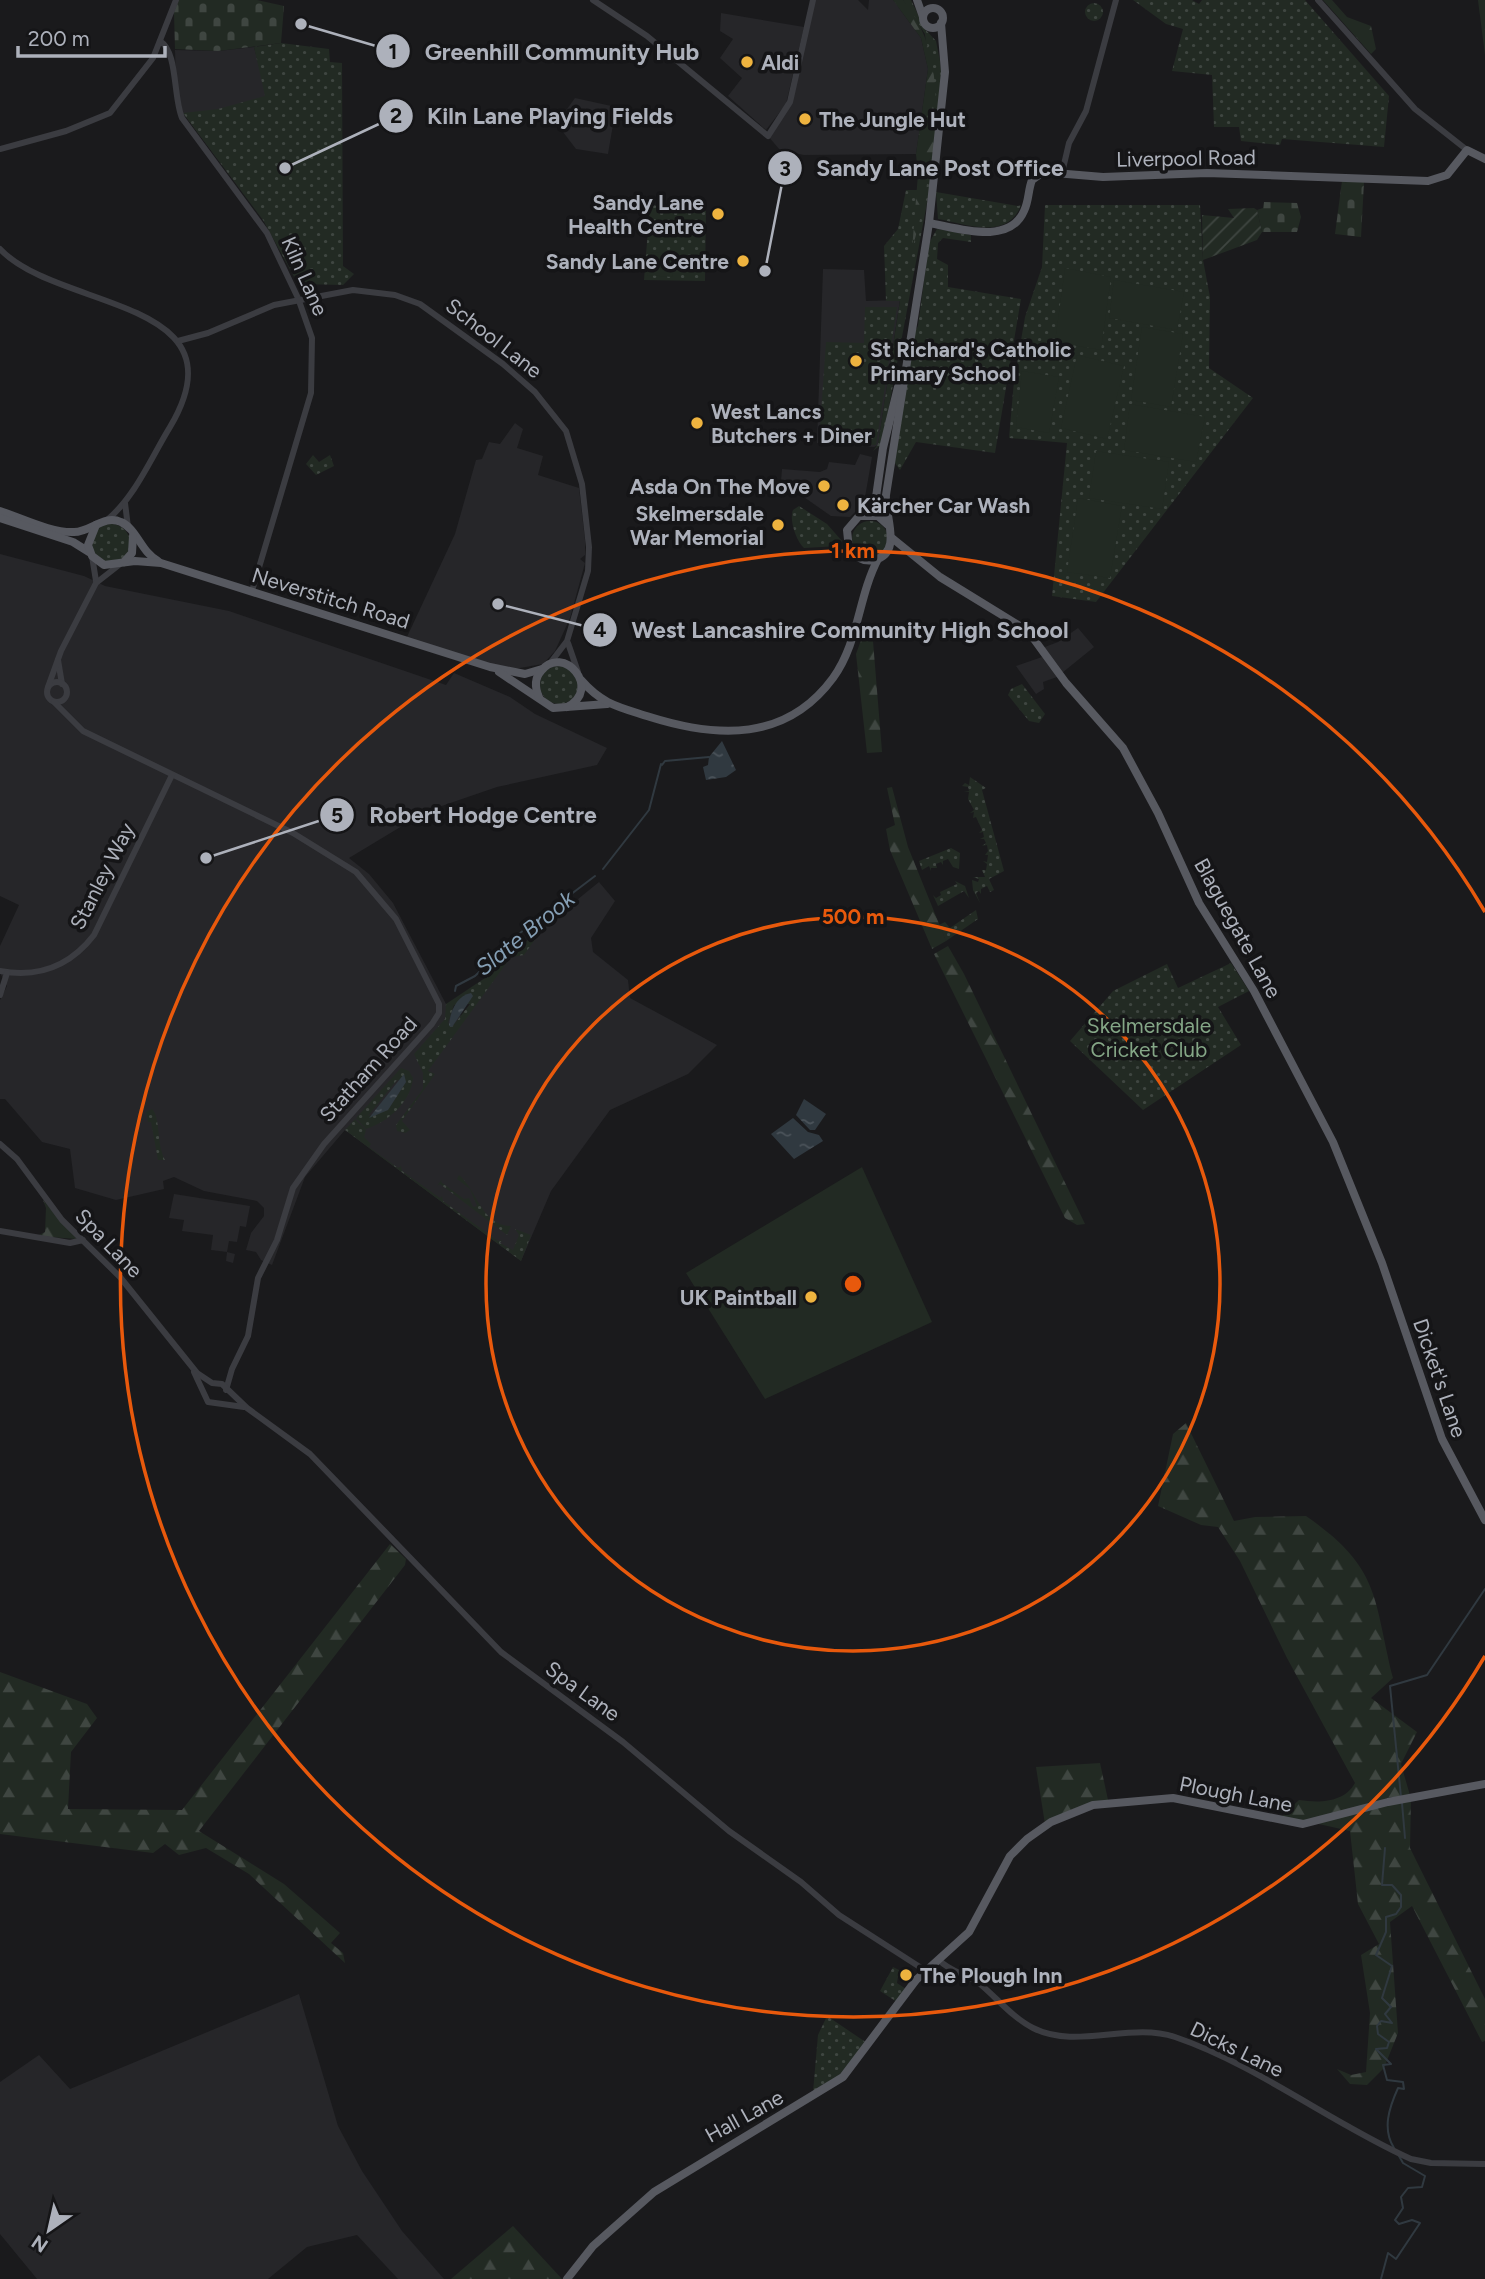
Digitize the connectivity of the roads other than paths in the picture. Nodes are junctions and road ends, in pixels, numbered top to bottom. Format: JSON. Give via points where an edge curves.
{"nodes":[{"id":1,"x":176,"y":0,"type":"edge"},
{"id":2,"x":593,"y":0,"type":"edge"},
{"id":3,"x":813,"y":0,"type":"edge"},
{"id":4,"x":918,"y":0,"type":"edge"},
{"id":5,"x":1116,"y":0,"type":"edge"},
{"id":6,"x":1318,"y":0,"type":"edge"},
{"id":7,"x":931,"y":9,"type":"junction"},
{"id":8,"x":923,"y":17,"type":"junction"},
{"id":9,"x":941,"y":23,"type":"junction"},
{"id":10,"x":929,"y":27,"type":"junction"},
{"id":11,"x":160,"y":41,"type":"junction"},
{"id":12,"x":940,"y":42,"type":"junction"},
{"id":13,"x":0,"y":149,"type":"edge"},
{"id":14,"x":1467,"y":150,"type":"junction"},
{"id":15,"x":1485,"y":159,"type":"edge"},
{"id":16,"x":1062,"y":173,"type":"junction"},
{"id":17,"x":929,"y":223,"type":"junction"},
{"id":18,"x":0,"y":249,"type":"edge"},
{"id":19,"x":299,"y":298,"type":"junction"},
{"id":20,"x":178,"y":341,"type":"junction"},
{"id":21,"x":907,"y":354,"type":"junction"},
{"id":22,"x":889,"y":473,"type":"junction"},
{"id":23,"x":878,"y":480,"type":"junction"},
{"id":24,"x":125,"y":501,"type":"junction"},
{"id":25,"x":0,"y":511,"type":"edge"},
{"id":26,"x":865,"y":514,"type":"junction"},
{"id":27,"x":0,"y":518,"type":"edge"},
{"id":28,"x":14,"y":519,"type":"junction"},
{"id":29,"x":107,"y":520,"type":"junction"},
{"id":30,"x":96,"y":525,"type":"junction"},
{"id":31,"x":888,"y":525,"type":"junction"},
{"id":32,"x":130,"y":530,"type":"junction"},
{"id":33,"x":892,"y":538,"type":"junction"},
{"id":34,"x":887,"y":551,"type":"junction"},
{"id":35,"x":91,"y":554,"type":"junction"},
{"id":36,"x":908,"y":554,"type":"junction"},
{"id":37,"x":861,"y":559,"type":"junction"},
{"id":38,"x":878,"y":559,"type":"junction"},
{"id":39,"x":160,"y":563,"type":"junction"},
{"id":40,"x":121,"y":564,"type":"junction"},
{"id":41,"x":866,"y":580,"type":"junction"},
{"id":42,"x":96,"y":583,"type":"junction"},
{"id":43,"x":252,"y":591,"type":"junction"},
{"id":44,"x":567,"y":641,"type":"junction"},
{"id":45,"x":58,"y":658,"type":"junction"},
{"id":46,"x":490,"y":667,"type":"junction"},
{"id":47,"x":544,"y":668,"type":"junction"},
{"id":48,"x":580,"y":677,"type":"junction"},
{"id":49,"x":62,"y":684,"type":"junction"},
{"id":50,"x":48,"y":687,"type":"junction"},
{"id":51,"x":64,"y":699,"type":"junction"},
{"id":52,"x":540,"y":700,"type":"junction"},
{"id":53,"x":54,"y":702,"type":"junction"},
{"id":54,"x":610,"y":705,"type":"junction"},
{"id":55,"x":566,"y":708,"type":"junction"},
{"id":56,"x":68,"y":718,"type":"junction"},
{"id":57,"x":172,"y":775,"type":"junction"},
{"id":58,"x":4,"y":972,"type":"edge"},
{"id":59,"x":0,"y":995,"type":"edge"},
{"id":60,"x":0,"y":1144,"type":"edge"},
{"id":61,"x":0,"y":1231,"type":"edge"},
{"id":62,"x":83,"y":1240,"type":"junction"},
{"id":63,"x":1374,"y":1242,"type":"joint"},
{"id":64,"x":192,"y":1367,"type":"junction"},
{"id":65,"x":232,"y":1368,"type":"junction"},
{"id":66,"x":212,"y":1383,"type":"junction"},
{"id":67,"x":227,"y":1390,"type":"junction"},
{"id":68,"x":205,"y":1396,"type":"junction"},
{"id":69,"x":219,"y":1404,"type":"junction"},
{"id":70,"x":247,"y":1408,"type":"junction"},
{"id":71,"x":1485,"y":1520,"type":"edge"},
{"id":72,"x":1485,"y":1784,"type":"edge"},
{"id":73,"x":939,"y":1960,"type":"junction"},
{"id":74,"x":926,"y":1971,"type":"junction"},
{"id":75,"x":1485,"y":2164,"type":"edge"},
{"id":76,"x":567,"y":2279,"type":"edge"}],
"edges":[{"from":1,"to":11,"type":"street"},
{"from":2,"to":3,"type":"street","via":[[647,36],[768,136],[790,102]]},
{"from":4,"to":7,"type":"main road"},
{"from":4,"to":8,"type":"main road"},
{"from":5,"to":16,"type":"street","via":[[1086,111],[1069,143]]},
{"from":6,"to":14,"type":"street","via":[[1415,109]]},
{"from":7,"to":8,"type":"main road"},
{"from":7,"to":9,"type":"main road","via":[[940,12]]},
{"from":8,"to":10,"type":"main road"},
{"from":9,"to":10,"type":"main road"},
{"from":9,"to":12,"type":"main road"},
{"from":10,"to":12,"type":"main road"},
{"from":11,"to":13,"type":"street","via":[[132,86],[105,117]]},
{"from":11,"to":19,"type":"street","name":"Kiln Lane","via":[[171,54],[182,118],[260,222]]},
{"from":12,"to":17,"type":"main road","via":[[944,72]]},
{"from":14,"to":15,"type":"main road"},
{"from":14,"to":16,"type":"main road","name":"Liverpool Road","via":[[1447,175],[1428,181]]},
{"from":16,"to":17,"type":"main road","name":"Liverpool Road","via":[[1043,172],[1033,177],[1025,211],[1006,230],[990,233]]},
{"from":17,"to":21,"type":"main road"},
{"from":18,"to":20,"type":"street","via":[[31,272],[155,322]]},
{"from":19,"to":20,"type":"street","name":"School Lane"},
{"from":19,"to":43,"type":"street","name":"Kiln Lane","via":[[312,338],[312,385]]},
{"from":19,"to":44,"type":"street","name":"School Lane","via":[[354,290],[410,300],[481,346],[545,405],[566,431],[582,484],[589,537],[588,571]]},
{"from":20,"to":24,"type":"street","via":[[188,364],[188,391]]},
{"from":21,"to":22,"type":"main road"},
{"from":21,"to":23,"type":"main road"},
{"from":22,"to":23,"type":"main road"},
{"from":22,"to":31,"type":"main road"},
{"from":23,"to":26,"type":"main road","via":[[876,498]]},
{"from":24,"to":29,"type":"street"},
{"from":24,"to":32,"type":"street"},
{"from":25,"to":28,"type":"main road"},
{"from":26,"to":31,"type":"main road","via":[[878,516]]},
{"from":26,"to":37,"type":"main road","via":[[849,525],[846,537],[849,549]]},
{"from":27,"to":28,"type":"main road"},
{"from":28,"to":30,"type":"main road","via":[[72,532]]},
{"from":28,"to":35,"type":"main road"},
{"from":29,"to":30,"type":"main road"},
{"from":29,"to":32,"type":"main road"},
{"from":30,"to":35,"type":"main road","via":[[88,537]]},
{"from":31,"to":33,"type":"main road"},
{"from":32,"to":39,"type":"main road","name":"Neverstitch Road","via":[[144,551]]},
{"from":32,"to":40,"type":"main road","via":[[134,547]]},
{"from":33,"to":34,"type":"main road"},
{"from":33,"to":36,"type":"main road","name":"Blaguegate Lane"},
{"from":34,"to":36,"type":"main road"},
{"from":34,"to":38,"type":"main road"},
{"from":35,"to":40,"type":"main road","via":[[104,565]]},
{"from":35,"to":42,"type":"street"},
{"from":36,"to":63,"type":"main road","name":"Blaguegate Lane","via":[[1020,625],[1123,748],[1199,904],[1254,991],[1333,1142]]},
{"from":37,"to":38,"type":"main road"},
{"from":37,"to":41,"type":"main road"},
{"from":38,"to":41,"type":"main road"},
{"from":39,"to":40,"type":"main road","name":"Neverstitch Road"},
{"from":39,"to":43,"type":"main road","name":"Neverstitch Road"},
{"from":40,"to":42,"type":"street"},
{"from":41,"to":54,"type":"main road","via":[[851,643],[839,668],[811,702],[779,721],[749,730],[710,732]]},
{"from":42,"to":45,"type":"street"},
{"from":43,"to":46,"type":"main road","name":"Neverstitch Road"},
{"from":44,"to":47,"type":"street","name":"School Lane"},
{"from":44,"to":48,"type":"street"},
{"from":45,"to":49,"type":"street"},
{"from":45,"to":50,"type":"street"},
{"from":46,"to":47,"type":"main road","name":"Neverstitch Road","via":[[520,674]]},
{"from":46,"to":52,"type":"main road","name":"Neverstitch Road"},
{"from":47,"to":48,"type":"main road","via":[[560,662]]},
{"from":47,"to":52,"type":"main road","via":[[536,681]]},
{"from":48,"to":54,"type":"main road","via":[[597,698]]},
{"from":48,"to":55,"type":"main road","via":[[577,700]]},
{"from":49,"to":50,"type":"street"},
{"from":49,"to":51,"type":"street"},
{"from":50,"to":53,"type":"street"},
{"from":51,"to":53,"type":"street"},
{"from":51,"to":56,"type":"street"},
{"from":52,"to":55,"type":"main road","via":[[553,708]]},
{"from":53,"to":56,"type":"street","name":"Statham Road"},
{"from":54,"to":55,"type":"main road"},
{"from":56,"to":57,"type":"street","name":"Statham Road","via":[[83,731]]},
{"from":57,"to":58,"type":"street","name":"Stanley Way","via":[[82,951],[48,970]]},
{"from":57,"to":65,"type":"street","name":"Statham Road","via":[[293,833],[356,872],[403,931],[440,1008],[432,1024],[324,1144],[293,1188],[277,1240],[258,1278],[248,1336]]},
{"from":58,"to":59,"type":"street"},
{"from":60,"to":62,"type":"street","name":"Spa Lane"},
{"from":61,"to":62,"type":"street","via":[[70,1243]]},
{"from":62,"to":64,"type":"street","name":"Spa Lane","via":[[121,1277]]},
{"from":63,"to":71,"type":"main road","name":"Dicket's Lane","via":[[1442,1439]]},
{"from":64,"to":66,"type":"street","name":"Spa Lane"},
{"from":64,"to":68,"type":"street","name":"Spa Lane"},
{"from":65,"to":66,"type":"street","name":"Statham Road"},
{"from":65,"to":67,"type":"street","name":"Statham Road"},
{"from":66,"to":67,"type":"street"},
{"from":66,"to":68,"type":"street"},
{"from":67,"to":69,"type":"street"},
{"from":67,"to":70,"type":"street","name":"Spa Lane"},
{"from":68,"to":69,"type":"street","via":[[208,1402]]},
{"from":69,"to":70,"type":"street","name":"Spa Lane"},
{"from":70,"to":74,"type":"street","name":"Spa Lane","via":[[321,1464],[501,1652],[624,1742],[729,1831],[848,1921]]},
{"from":72,"to":73,"type":"main road","name":"Plough Lane","via":[[1396,1800],[1303,1825],[1172,1798],[1122,1801],[1077,1811],[1045,1826],[1019,1846],[969,1932]]},
{"from":73,"to":74,"type":"main road","name":"Plough Lane"},
{"from":73,"to":75,"type":"street","name":"Dicks Lane","via":[[1041,2032],[1174,2037],[1416,2160]]},
{"from":74,"to":76,"type":"main road","name":"Hall Lane","via":[[843,2077],[654,2192],[593,2246]]}]}
